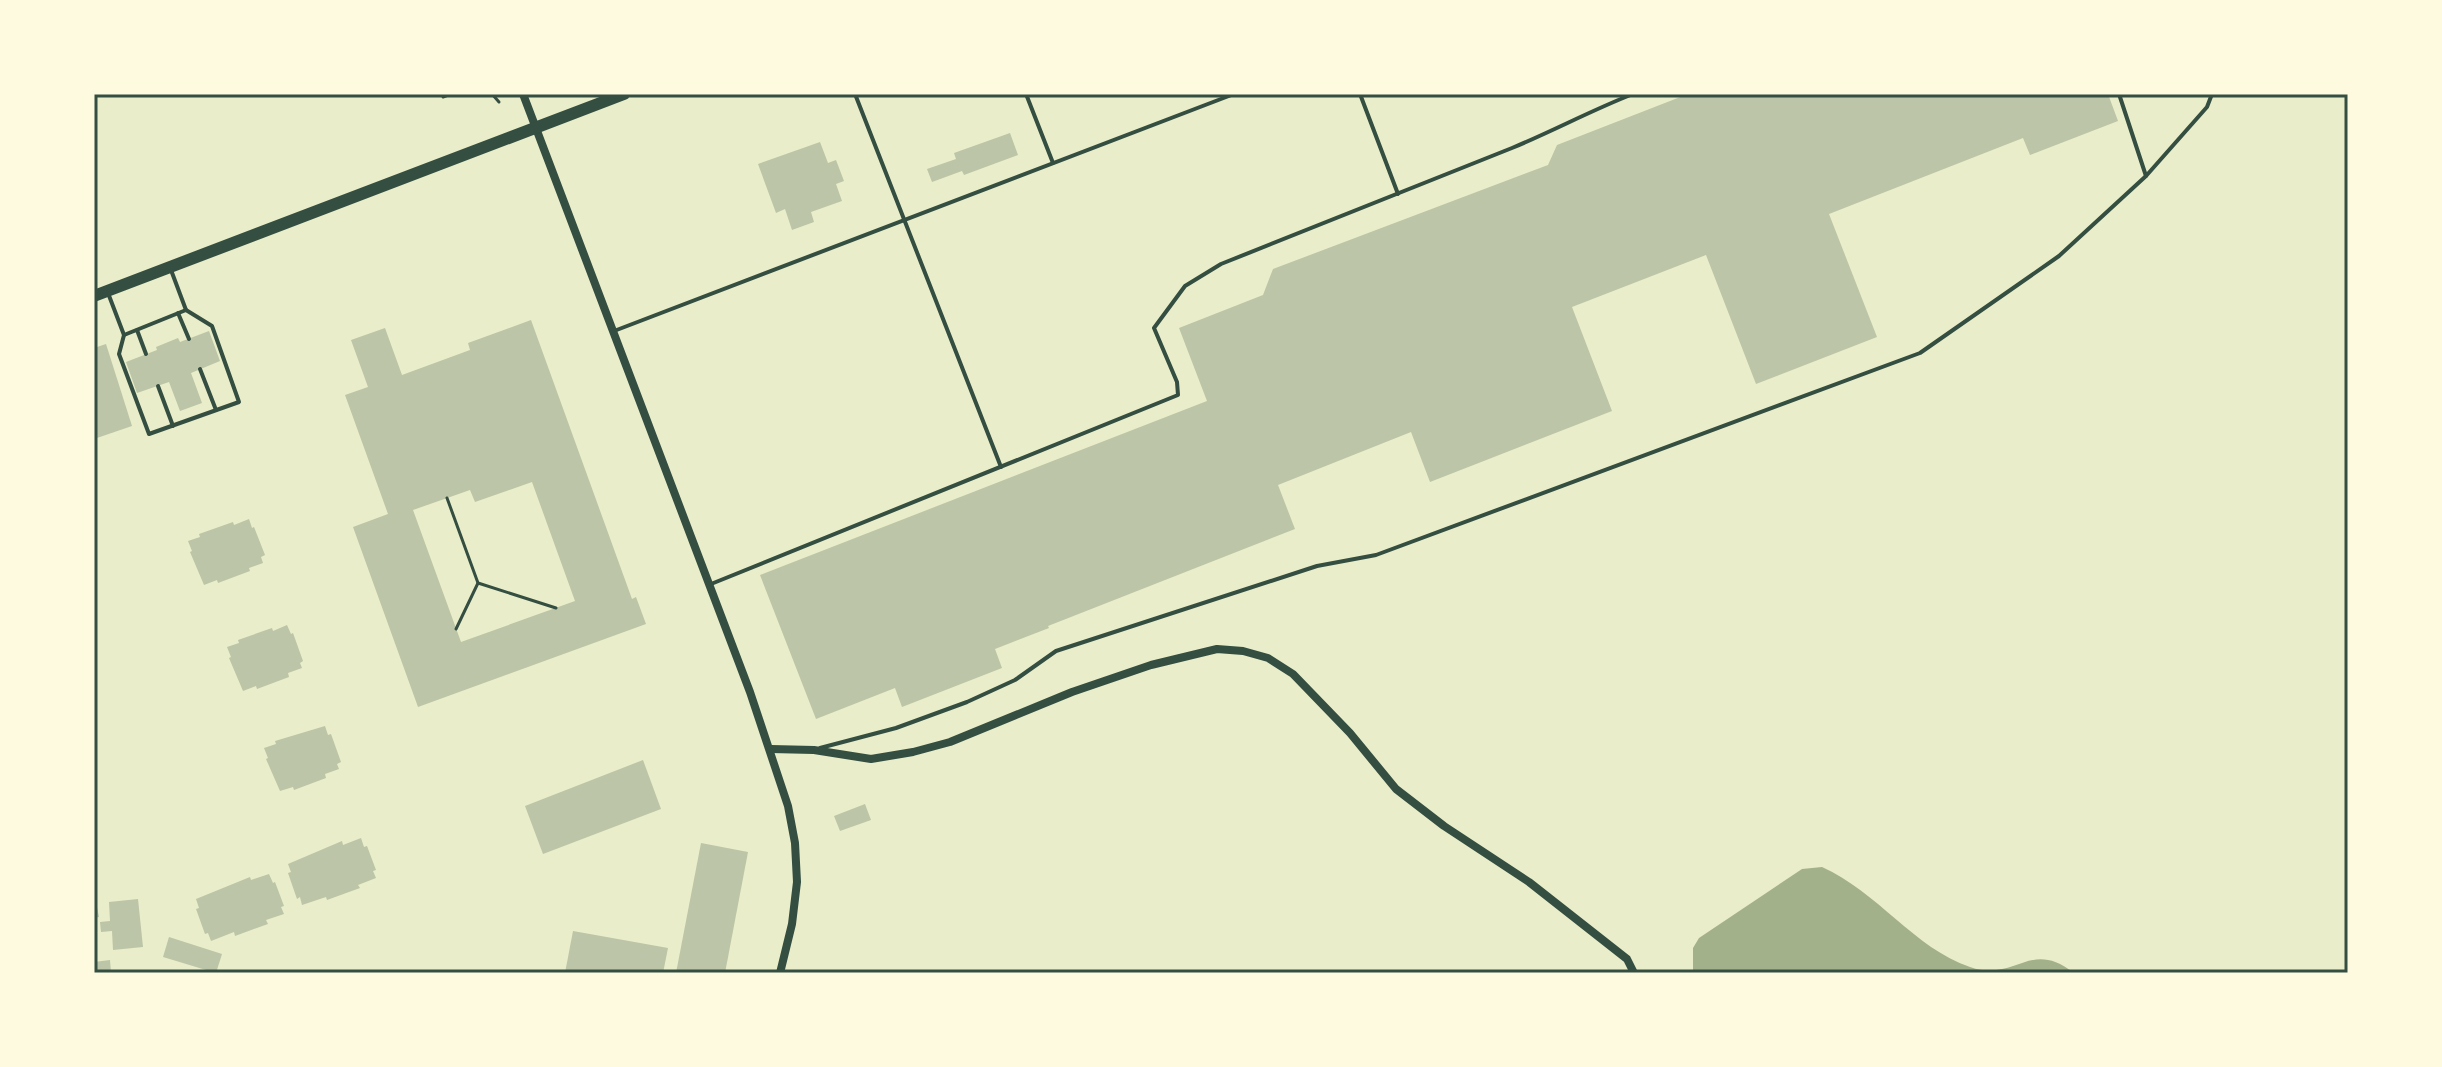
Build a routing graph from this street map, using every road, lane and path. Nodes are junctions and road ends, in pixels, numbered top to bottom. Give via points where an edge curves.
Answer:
1 (451, 94) edge
2 (492, 94) edge
3 (498, 94) edge
4 (523, 94) edge
5 (624, 94) edge
6 (855, 94) edge
7 (1026, 94) edge
8 (1234, 94) edge
9 (1360, 94) edge
10 (1633, 94) edge
11 (2119, 94) edge
12 (2212, 94) edge
13 (443, 97) dead end
14 (537, 126) junction
15 (1053, 163) junction
16 (2146, 176) junction
17 (1398, 194) junction
18 (905, 221) junction
19 (170, 267) junction
20 (108, 291) junction
21 (94, 296) edge
22 (186, 310) junction
23 (178, 313) junction
24 (137, 330) junction
25 (614, 331) junction
26 (124, 335) junction
27 (189, 339) dead end
28 (146, 354) dead end
29 (200, 369) dead end
30 (158, 386) dead end
31 (216, 410) junction
32 (173, 426) junction
33 (1001, 467) junction
34 (447, 498) dead end
35 (478, 583) junction
36 (709, 584) junction
37 (556, 608) dead end
38 (456, 629) dead end
39 (771, 749) junction
40 (814, 750) junction
41 (780, 973) edge
42 (1634, 973) edge

1 - 13 path
2 - 3 path via 499,102
4 - 14 street
5 - 14 main road
6 - 18 lane
7 - 15 lane
8 - 15 lane
9 - 17 lane
10 - 17 lane
11 - 16 lane
12 - 16 lane via 2207,107
14 - 19 main road
14 - 25 street
15 - 18 lane
16 - 40 lane via 2059,256 1920,353 1376,555 1317,566 1056,651 1015,680 967,702
17 - 33 lane via 1221,264 1185,286 1154,328 1178,395
18 - 25 lane
18 - 33 lane
19 - 20 main road
19 - 22 lane
20 - 21 main road
20 - 26 lane
22 - 23 lane
22 - 31 lane via 212,326 239,402
23 - 24 lane
23 - 27 lane
24 - 26 lane
24 - 28 lane
25 - 36 street
26 - 32 lane via 119,354 149,434
29 - 31 lane
30 - 32 lane
31 - 32 lane
33 - 36 lane
34 - 35 path
35 - 37 path
35 - 38 path
36 - 39 street
39 - 40 street
39 - 41 street via 788,806 797,882
40 - 42 street via 871,759 913,752 1151,665 1217,649 1243,651 1268,658 1293,674 1396,789 1529,882 1627,959

